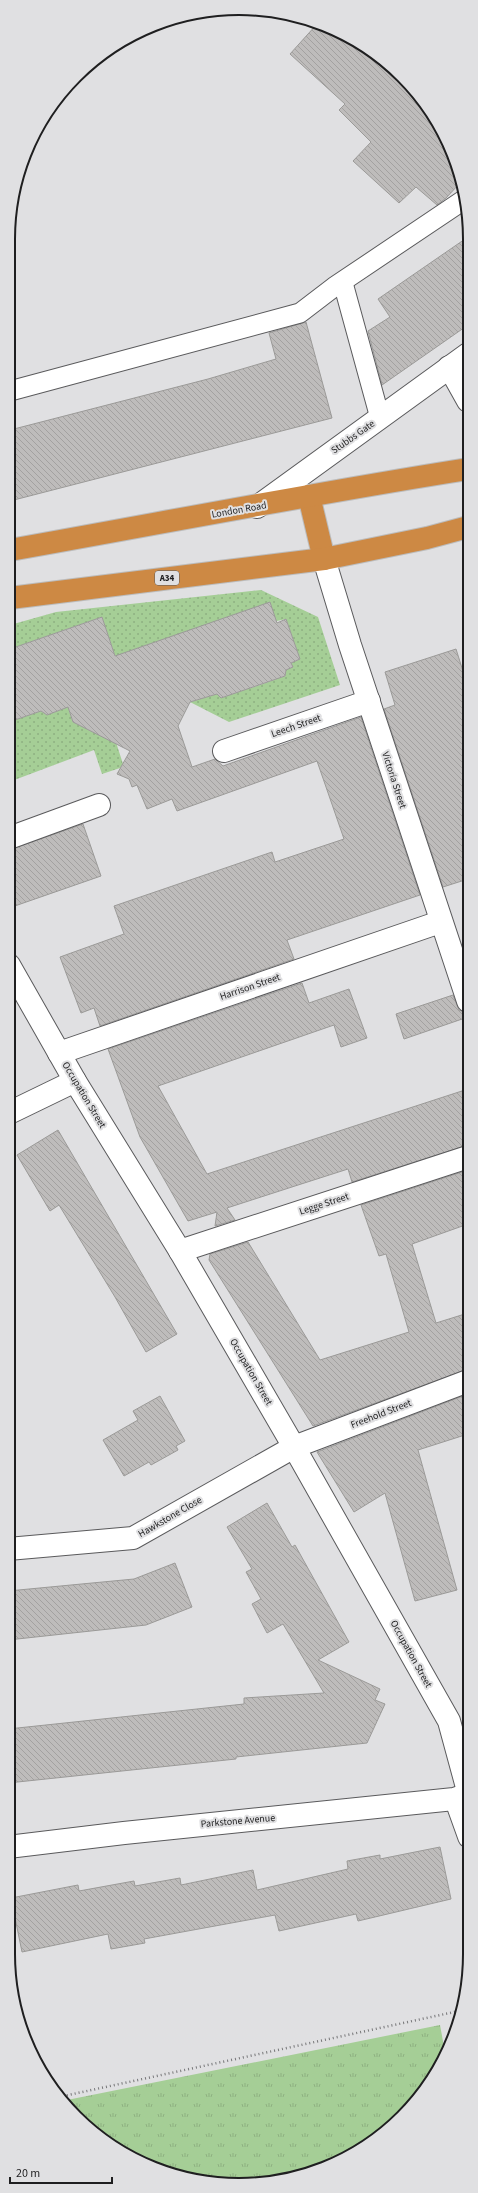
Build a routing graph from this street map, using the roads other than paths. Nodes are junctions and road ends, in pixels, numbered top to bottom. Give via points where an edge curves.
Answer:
1 (460, 202) edge
2 (343, 283) junction
3 (463, 357) edge
4 (449, 367) junction
5 (15, 390) edge
6 (463, 392) edge
7 (380, 418) junction
8 (463, 469) edge
9 (309, 496) junction
10 (256, 507) junction
11 (463, 528) edge
12 (15, 549) edge
13 (324, 559) junction
14 (15, 597) edge
15 (369, 701) junction
16 (224, 751) dead end
17 (98, 805) dead end
18 (15, 836) edge
19 (440, 922) junction
20 (15, 976) edge
21 (463, 987) edge
22 (59, 1053) junction
23 (74, 1081) junction
24 (15, 1110) edge
25 (463, 1159) edge
26 (180, 1251) junction
27 (463, 1383) edge
28 (294, 1447) junction
29 (15, 1548) edge
30 (463, 1795) edge
31 (15, 1846) edge

1 - 2 lane
2 - 5 lane via 300,313
2 - 7 lane
3 - 4 street, Stubbs Gate
4 - 6 street
4 - 7 street, Stubbs Gate
7 - 10 street, Stubbs Gate
8 - 9 highway, London Road
9 - 10 highway, London Road
9 - 13 highway
10 - 12 highway, London Road
11 - 13 highway, A34
13 - 14 highway, A34
13 - 15 street, Victoria Street
15 - 16 street, Leech Street
15 - 19 street, Victoria Street
17 - 18 street
19 - 21 street, Victoria Street
19 - 22 street, Harrison Street
20 - 22 street, Occupation Street
22 - 23 street, Occupation Street
23 - 24 street
23 - 26 street, Occupation Street
25 - 26 street, Legge Street
26 - 28 street, Occupation Street
27 - 28 street, Freehold Street
28 - 29 street, Hawkstone Close via 133,1538
28 - 30 street, Occupation Street via 449,1721
30 - 31 street, Parkstone Avenue

